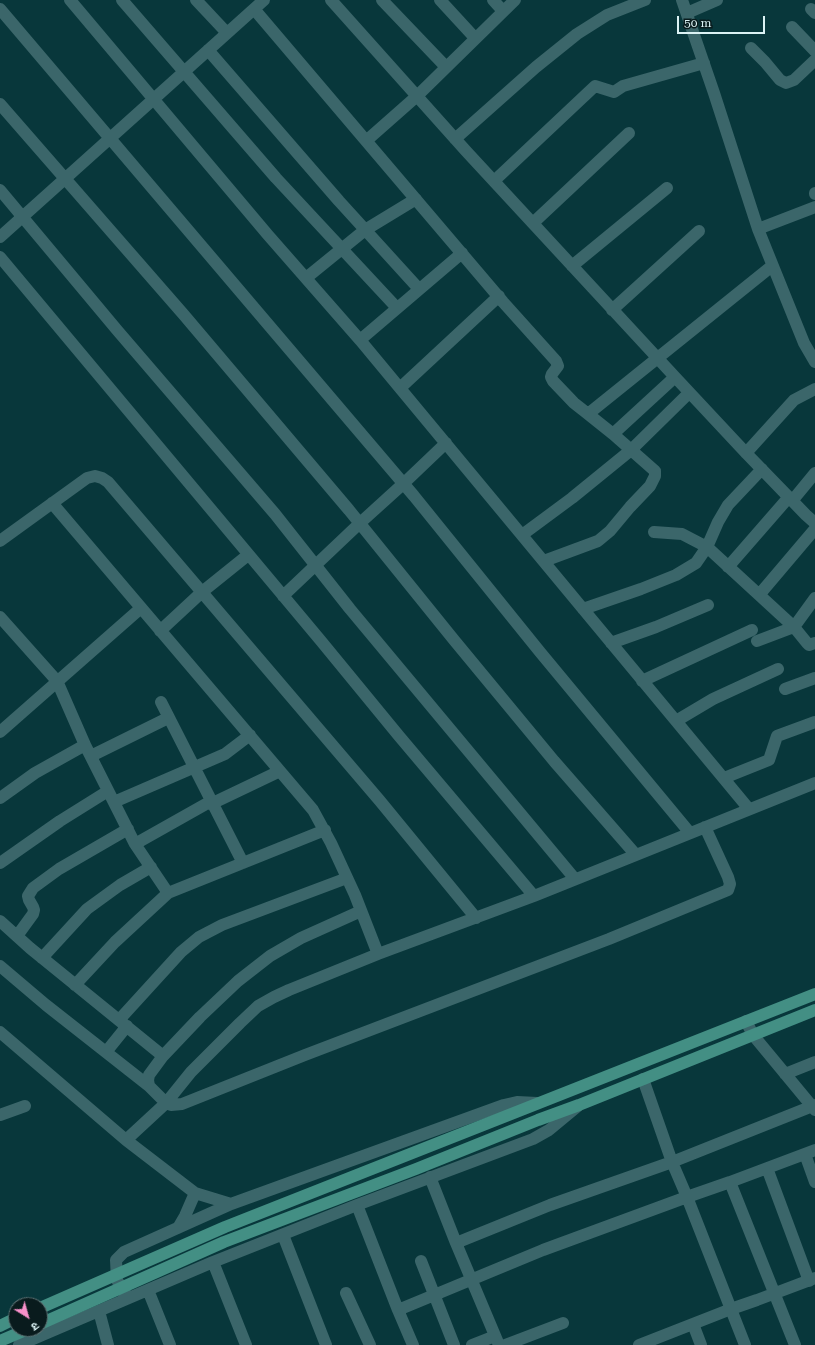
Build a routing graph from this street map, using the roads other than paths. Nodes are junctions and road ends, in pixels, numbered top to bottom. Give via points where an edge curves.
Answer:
1 (70, 0) edge
2 (122, 0) edge
3 (196, 0) edge
4 (264, 0) edge
5 (331, 0) edge
6 (382, 0) edge
7 (440, 0) edge
8 (494, 0) edge
9 (516, 0) edge
10 (645, 0) edge
11 (682, 0) edge
12 (717, 0) edge
13 (0, 9) edge
14 (254, 9) junction
15 (503, 11) junction
16 (687, 13) junction
17 (792, 26) dead end
18 (227, 33) junction
19 (475, 38) junction
20 (751, 48) dead end
21 (208, 50) junction
22 (815, 51) edge
23 (815, 60) edge
24 (704, 63) junction
25 (446, 67) junction
26 (184, 72) junction
27 (417, 96) junction
28 (154, 99) junction
29 (0, 104) edge
30 (629, 133) dead end
31 (110, 138) junction
32 (455, 139) junction
33 (366, 141) junction
34 (66, 178) junction
35 (494, 181) junction
36 (667, 188) dead end
37 (0, 190) edge
38 (416, 199) junction
39 (815, 207) edge
40 (23, 217) junction
41 (533, 223) junction
42 (758, 229) junction
43 (365, 230) junction
44 (699, 231) dead end
45 (0, 238) edge
46 (342, 249) junction
47 (462, 253) junction
48 (0, 257) edge
49 (572, 266) junction
50 (772, 266) junction
51 (306, 278) junction
52 (419, 289) junction
53 (499, 296) junction
54 (397, 308) junction
55 (612, 310) junction
56 (360, 340) junction
57 (657, 358) junction
58 (815, 362) edge
59 (675, 377) junction
60 (400, 388) junction
61 (815, 389) edge
62 (689, 393) junction
63 (588, 414) junction
64 (613, 434) junction
65 (446, 443) junction
66 (631, 450) junction
67 (746, 453) junction
68 (762, 469) junction
69 (815, 472) edge
70 (403, 484) junction
71 (791, 499) junction
72 (52, 503) junction
73 (360, 523) junction
74 (815, 523) edge
75 (815, 529) edge
76 (654, 532) dead end
77 (522, 535) junction
78 (0, 541) edge
79 (707, 547) junction
80 (248, 555) junction
81 (544, 561) junction
82 (316, 566) junction
83 (728, 567) junction
84 (202, 592) junction
85 (759, 595) junction
86 (283, 596) junction
87 (815, 598) edge
88 (708, 605) dead end
89 (141, 608) junction
90 (583, 609) junction
91 (0, 617) edge
92 (794, 627) junction
93 (160, 631) junction
94 (611, 643) junction
95 (815, 643) edge
96 (778, 669) dead end
97 (815, 678) edge
98 (642, 680) junction
99 (57, 681) junction
100 (785, 689) dead end
101 (160, 702) dead end
102 (168, 718) junction
103 (676, 721) junction
104 (815, 722) edge
105 (1, 730) edge
106 (250, 735) junction
107 (88, 751) junction
108 (195, 767) junction
109 (280, 771) junction
110 (724, 778) junction
111 (815, 783) edge
112 (111, 796) junction
113 (0, 798) edge
114 (213, 803) junction
115 (750, 809) junction
116 (705, 827) junction
117 (128, 829) junction
118 (325, 830) junction
119 (690, 833) junction
120 (135, 844) junction
121 (636, 855) junction
122 (0, 863) edge
123 (243, 863) junction
124 (151, 867) junction
125 (347, 878) junction
126 (575, 879) junction
127 (168, 893) junction
128 (534, 896) junction
129 (361, 911) junction
130 (476, 918) junction
131 (0, 921) edge
132 (17, 936) junction
133 (378, 954) junction
134 (42, 958) junction
135 (0, 966) edge
136 (75, 985) junction
137 (815, 994) edge
138 (815, 1010) edge
139 (746, 1021) junction
140 (123, 1023) junction
141 (0, 1032) edge
142 (753, 1035) junction
143 (106, 1052) junction
144 (163, 1056) junction
145 (815, 1062) edge
146 (785, 1074) junction
147 (643, 1079) junction
148 (149, 1086) junction
149 (166, 1103) junction
150 (534, 1105) junction
151 (579, 1105) junction
152 (25, 1106) dead end
153 (814, 1107) edge
154 (0, 1115) edge
155 (126, 1140) junction
156 (810, 1152) edge
157 (672, 1162) junction
158 (767, 1168) junction
159 (430, 1177) junction
160 (730, 1182) junction
161 (815, 1182) edge
162 (195, 1193) junction
163 (687, 1196) junction
164 (230, 1204) junction
165 (357, 1205) junction
166 (178, 1228) junction
167 (283, 1235) junction
168 (456, 1243) junction
169 (421, 1261) dead end
170 (213, 1262) junction
171 (812, 1279) edge
172 (472, 1280) junction
173 (148, 1290) junction
174 (346, 1293) dead end
175 (774, 1294) junction
176 (434, 1295) junction
177 (134, 1296) junction
178 (48, 1304) edge
179 (731, 1308) junction
180 (398, 1310) junction
181 (99, 1311) junction
182 (48, 1320) edge
183 (563, 1323) dead end
184 (693, 1324) junction
185 (9, 1337) edge
186 (497, 1340) edge
187 (0, 1341) edge
188 (657, 1342) edge
189 (19, 1345) edge
190 (108, 1345) edge
191 (170, 1345) edge
192 (246, 1345) edge
193 (326, 1345) edge
194 (370, 1345) edge
195 (413, 1345) edge
196 (454, 1345) edge
197 (472, 1345) edge
198 (505, 1345) edge
199 (639, 1345) edge
200 (701, 1345) edge
201 (745, 1345) edge
202 (795, 1345) edge

1 - 28 street
2 - 26 street
3 - 18 street
4 - 14 street
5 - 27 street
6 - 25 street
7 - 19 street
8 - 15 street
9 - 15 street
10 - 32 street via 607,15 577,34
11 - 16 street
12 - 16 street
13 - 31 street
14 - 18 street
14 - 33 street
15 - 19 street
16 - 24 street
17 - 22 street
18 - 21 street
19 - 25 street
20 - 23 street via 780,80 786,83 794,80
21 - 26 street
21 - 43 street
24 - 35 street via 623,86 614,92 595,86
24 - 42 street
25 - 27 street
26 - 28 street
26 - 46 street
27 - 32 street
27 - 33 street
28 - 31 street
28 - 51 street
29 - 34 street
30 - 41 street
31 - 34 street
31 - 70 street
32 - 35 street
33 - 38 street
34 - 40 street
34 - 73 street
35 - 41 street
36 - 49 street
37 - 40 street
38 - 43 street
38 - 47 street
39 - 42 street
40 - 45 street
40 - 82 street
41 - 49 street
42 - 50 street
43 - 46 street
43 - 52 street
44 - 55 street
46 - 51 street
46 - 54 street
47 - 52 street
47 - 53 street
48 - 80 street
49 - 55 street
50 - 57 street
50 - 58 street via 804,343
51 - 56 street
52 - 54 street
53 - 60 street
53 - 63 street via 556,361 558,366 552,374 553,381
54 - 56 street
55 - 57 street
56 - 60 street
57 - 59 street
57 - 63 street
59 - 62 street
59 - 64 street
60 - 65 street
61 - 67 street via 794,400
62 - 66 street
62 - 67 street
63 - 64 street
64 - 66 street
65 - 70 street
65 - 77 street
66 - 77 street
66 - 81 street via 655,470 650,486 598,541
67 - 68 street
68 - 71 street
68 - 79 street via 728,505
69 - 71 street
70 - 73 street
70 - 119 street
71 - 74 street
71 - 83 street
72 - 78 street
72 - 84 street via 87,478 102,478
72 - 89 street
73 - 82 street
73 - 121 street via 549,755
75 - 85 street
76 - 79 street via 682,534
77 - 81 street
79 - 83 street
79 - 90 street via 696,563 676,575 641,590
80 - 84 street
80 - 86 street
81 - 90 street
82 - 86 street
82 - 126 street
83 - 85 street
84 - 93 street
84 - 130 street
85 - 92 street
86 - 128 street
87 - 92 street
88 - 94 street
89 - 93 street
89 - 99 street
90 - 94 street
91 - 99 street
92 - 95 street via 809,645
92 - 98 street via 754,636
93 - 106 street
94 - 98 street
96 - 103 street via 713,699
97 - 100 street
98 - 103 street
99 - 105 street
99 - 107 street
101 - 102 street
102 - 107 street
102 - 108 street
103 - 110 street
104 - 110 street via 776,736 769,760
106 - 108 street via 225,754
106 - 109 street
107 - 112 street
107 - 113 street via 35,773
108 - 112 street
108 - 114 street
109 - 114 street
109 - 118 street via 313,810
110 - 115 street
111 - 115 street
112 - 117 street
112 - 122 street via 60,821
114 - 120 street via 206,804
114 - 123 street
115 - 116 street
116 - 119 street
116 - 149 street via 728,877 728,890 609,939 182,1104
117 - 120 street
117 - 132 street via 33,888 28,896 33,914
118 - 123 street
118 - 125 street
119 - 121 street
120 - 124 street
121 - 126 street
123 - 127 street
124 - 127 street
124 - 134 street via 87,909
125 - 129 street
125 - 140 street via 222,925 199,937 181,952
126 - 128 street
127 - 136 street via 114,942
128 - 130 street
129 - 133 street
129 - 144 street via 301,938 270,956 200,1017
130 - 133 street
131 - 132 street
132 - 134 street
133 - 149 street via 289,990 258,1006 190,1072
134 - 136 street
135 - 143 street via 46,1006
136 - 140 street
137 - 139 main road
138 - 142 main road
139 - 142 street
139 - 150 main road
140 - 143 street
140 - 144 street
141 - 155 street
142 - 146 street
142 - 147 main road
143 - 148 street
144 - 148 street via 149,1075
145 - 146 street
146 - 153 street
147 - 151 main road
147 - 157 street
148 - 149 street
149 - 155 street
150 - 164 street via 517,1102 504,1105
150 - 178 main road via 225,1227
151 - 159 street via 549,1130 533,1139
151 - 182 main road via 224,1242
152 - 154 street
153 - 157 street
155 - 162 street
156 - 158 street
156 - 161 street
157 - 163 street
157 - 168 street via 550,1205
158 - 160 street
158 - 171 street
159 - 165 street
159 - 168 street
160 - 163 street
160 - 175 street
162 - 164 street
162 - 166 street
163 - 172 street via 543,1250
163 - 179 street
164 - 166 street
165 - 167 street
165 - 180 street
166 - 177 street via 124,1252 116,1260 117,1280 125,1295
167 - 170 street
167 - 193 street
168 - 172 street
169 - 176 street
170 - 173 street
170 - 192 street
171 - 175 street
172 - 176 street
172 - 186 street
173 - 177 street
173 - 191 street
174 - 194 street
175 - 179 street
175 - 202 street
176 - 180 street
176 - 196 street
177 - 181 street
179 - 184 street
179 - 201 street
180 - 195 street
181 - 189 street
181 - 190 street
183 - 198 street
184 - 188 street
184 - 200 street
185 - 187 main road
186 - 197 street
188 - 199 street

